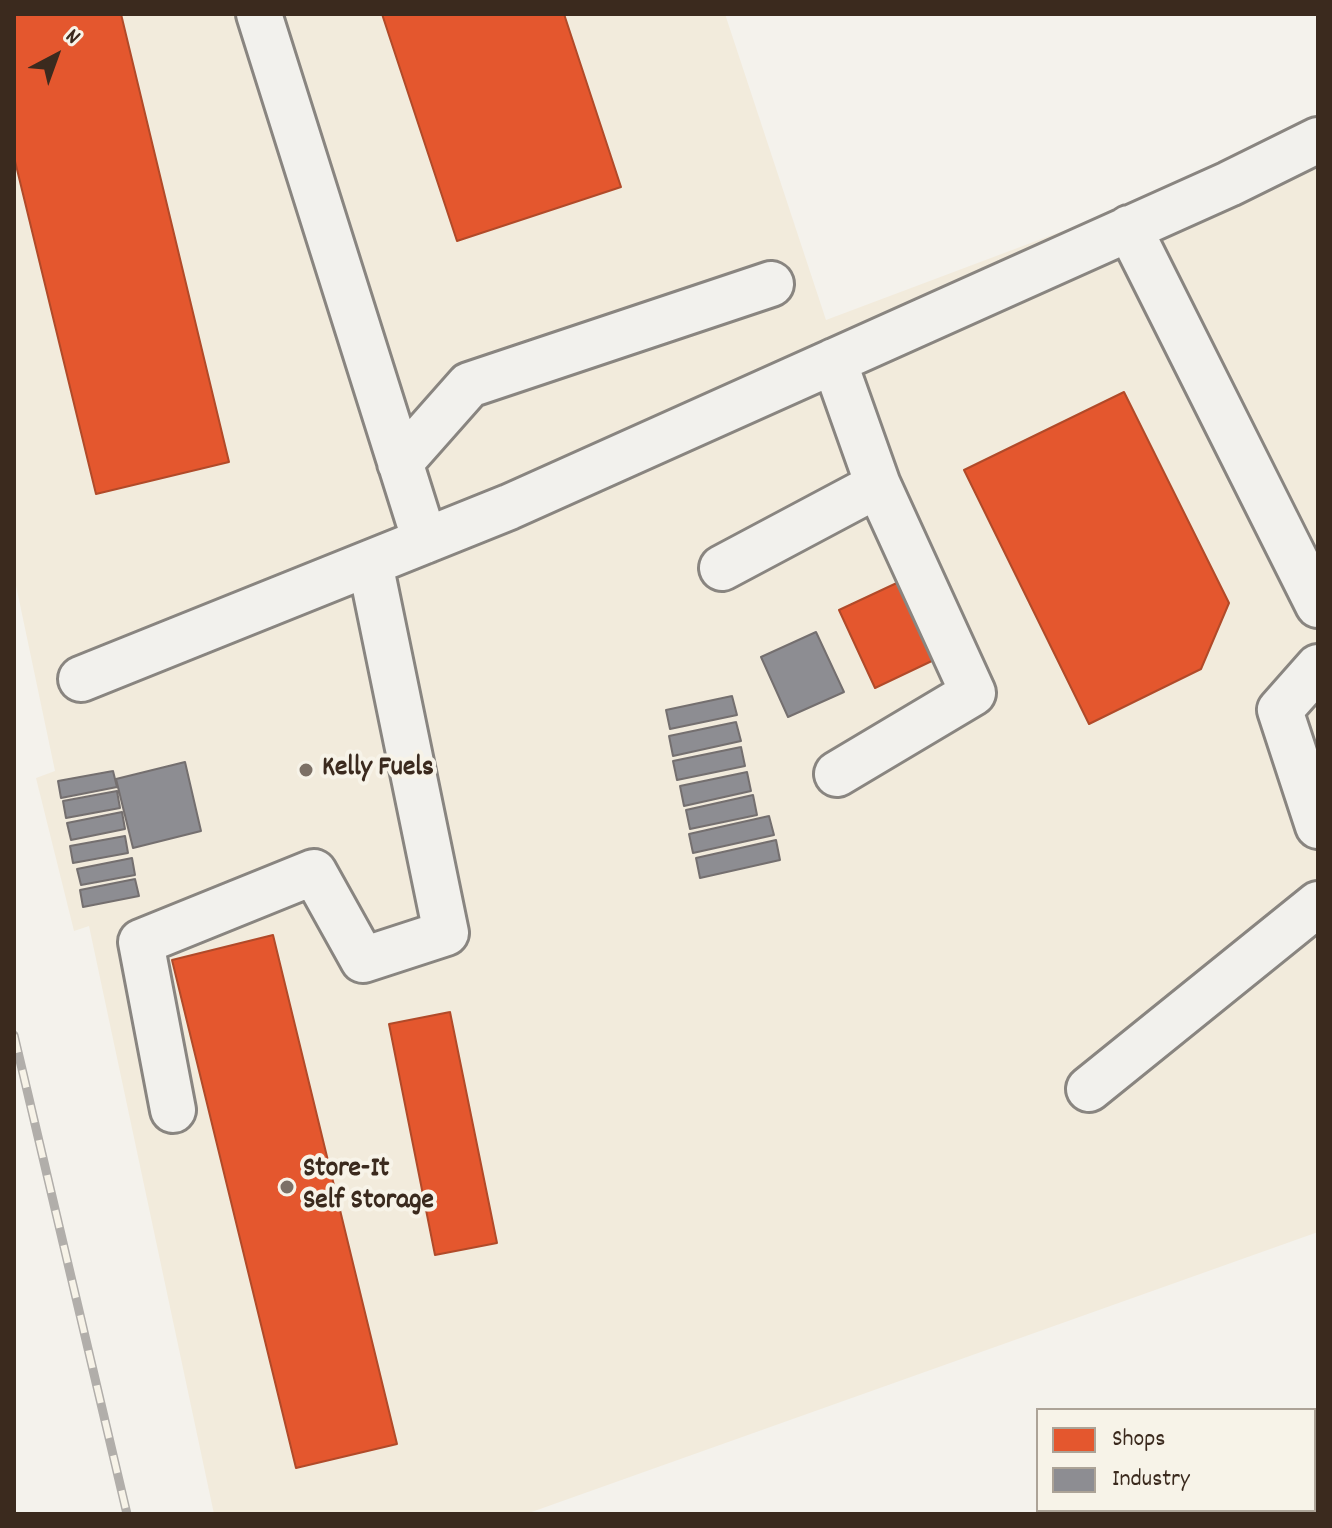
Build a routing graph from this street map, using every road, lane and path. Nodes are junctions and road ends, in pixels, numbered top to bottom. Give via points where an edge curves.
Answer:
1 (259, 14) edge
2 (1318, 140) edge
3 (1129, 228) junction
4 (771, 284) dead end
5 (834, 361) junction
6 (400, 463) junction
7 (878, 485) junction
8 (425, 541) junction
9 (370, 563) junction
10 (722, 568) dead end
11 (1318, 605) edge
12 (1318, 667) edge
13 (81, 679) dead end
14 (837, 774) dead end
15 (1318, 826) edge
16 (1318, 904) edge
17 (1089, 1089) dead end
18 (173, 1110) dead end

1 - 6 street
2 - 3 street
3 - 5 street
3 - 11 street
4 - 6 street via 469,385
5 - 7 street
5 - 8 street
6 - 8 street
7 - 10 street
7 - 14 street via 973,693
8 - 9 street
9 - 13 street
9 - 18 street via 446,933 363,960 314,872 141,942
12 - 15 street via 1280,710
16 - 17 street

